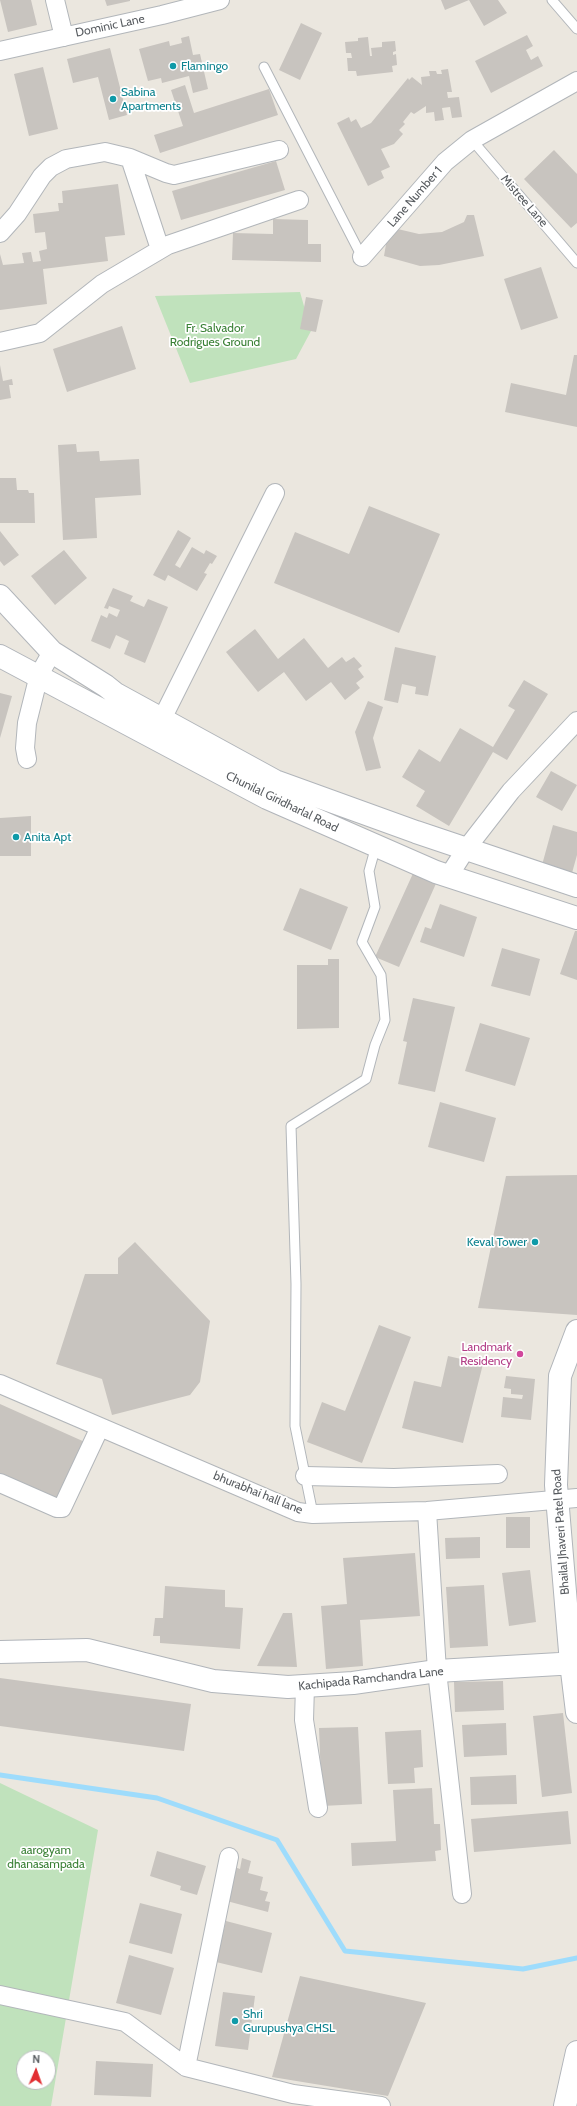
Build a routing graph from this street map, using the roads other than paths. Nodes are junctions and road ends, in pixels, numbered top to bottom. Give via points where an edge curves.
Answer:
1 (55, 0) edge
2 (220, 0) edge
3 (552, 0) edge
4 (577, 29) edge
5 (64, 37) junction
6 (0, 51) edge
7 (264, 67) dead end
8 (577, 81) edge
9 (472, 140) junction
10 (279, 150) dead end
11 (130, 158) junction
12 (299, 200) dead end
13 (0, 233) edge
14 (160, 249) junction
15 (362, 257) joint
16 (577, 263) edge
17 (0, 342) edge
18 (275, 493) dead end
19 (0, 596) edge
20 (52, 652) junction
21 (0, 656) edge
22 (39, 676) junction
23 (162, 719) junction
24 (577, 721) edge
25 (27, 759) dead end
26 (376, 846) junction
27 (466, 849) junction
28 (448, 876) junction
29 (577, 886) edge
30 (577, 918) edge
31 (577, 1331) edge
32 (0, 1384) edge
33 (100, 1427) junction
34 (498, 1474) dead end
35 (305, 1476) junction
36 (0, 1483) edge
37 (567, 1498) edge
38 (427, 1511) junction
39 (313, 1514) junction
40 (0, 1652) edge
41 (574, 1663) edge
42 (437, 1671) junction
43 (305, 1686) junction
44 (577, 1712) edge
45 (318, 1808) dead end
46 (229, 1857) dead end
47 (462, 1894) dead end
48 (0, 1995) edge
49 (577, 2052) edge
50 (186, 2067) junction
51 (292, 2100) edge
52 (381, 2106) edge
53 (565, 2106) edge

1 - 5 street
2 - 5 street, Dominic Lane
3 - 4 lane
5 - 6 street, Dominic Lane
7 - 15 lane
8 - 9 street, Lane Number 1
9 - 15 street, Lane Number 1 via 445,162
9 - 16 lane, Mistree Lane
10 - 11 street via 174,175
11 - 13 street via 105,152 66,159 52,167 42,176
11 - 14 street
12 - 14 street
14 - 17 street via 102,284 40,333
18 - 23 street
19 - 20 main road, Chunilal Giridharlal Road
20 - 22 street
20 - 23 main road, Chunilal Giridharlal Road via 116,694
21 - 22 main road, Chunilal Giridharlal Road
22 - 25 street via 27,723
22 - 26 main road, Chunilal Giridharlal Road via 267,798
23 - 27 main road, Chunilal Giridharlal Road via 275,781
24 - 27 street via 511,791
26 - 28 main road, Chunilal Giridharlal Road
26 - 35 lane via 369,871 374,907 362,942 381,976 385,1020 366,1079 291,1126 296,1284 295,1426
27 - 28 street
27 - 29 main road, Chunilal Giridharlal Road
28 - 30 main road, Chunilal Giridharlal Road
31 - 37 main road, Bhailal Jhaveri Patel Road via 560,1376
32 - 33 street, bhurabhai hall lane
33 - 36 street via 62,1508
33 - 39 street, bhurabhai hall lane via 298,1512
34 - 35 street via 394,1478
35 - 39 lane
37 - 38 street, bhurabhai hall lane
37 - 41 main road, Bhailal Jhaveri Patel Road
38 - 39 street, bhurabhai hall lane
38 - 42 street
40 - 43 main road, Kachipada Ramchandra Lane via 87,1650 213,1681
41 - 42 main road, Kachipada Ramchandra Lane
41 - 44 main road, Bhailal Jhaveri Patel Road
42 - 43 main road, Kachipada Ramchandra Lane via 353,1683
42 - 47 street
43 - 45 street via 304,1720
46 - 50 street
48 - 50 street via 125,2022
49 - 53 main road
50 - 51 street
51 - 52 street

